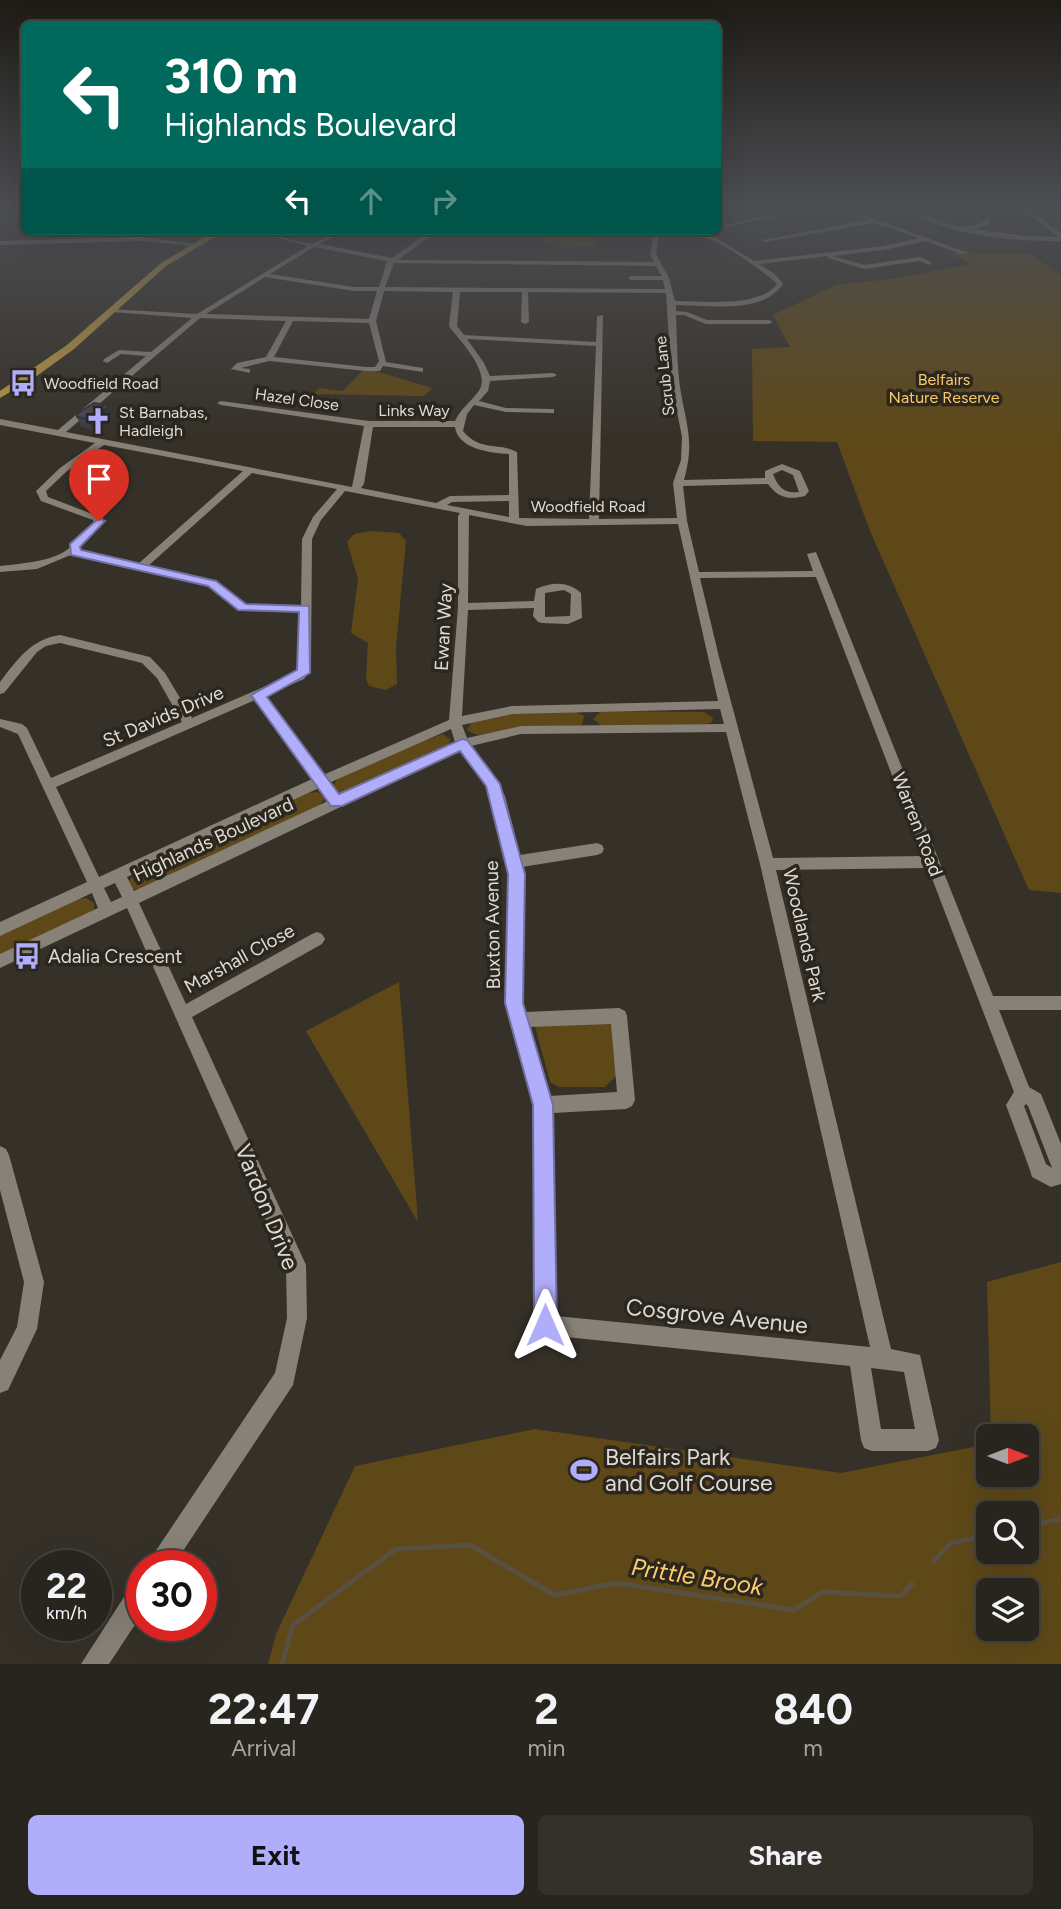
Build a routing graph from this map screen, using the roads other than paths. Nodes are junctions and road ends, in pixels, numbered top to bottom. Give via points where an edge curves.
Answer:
1 (143, 283) edge
2 (252, 283) edge
3 (312, 283) edge
4 (384, 283) edge
5 (667, 283) edge
6 (779, 283) edge
7 (382, 289) junction
8 (457, 290) junction
9 (525, 290) junction
10 (670, 291) junction
11 (672, 303) junction
12 (111, 310) junction
13 (674, 313) junction
14 (198, 316) junction
15 (601, 316) dead end
16 (289, 319) junction
17 (372, 321) junction
18 (525, 322) dead end
19 (769, 322) dead end
20 (462, 337) junction
21 (600, 344) junction
22 (153, 354) junction
23 (269, 359) junction
24 (107, 360) dead end
25 (383, 364) junction
26 (420, 370) dead end
27 (247, 371) dead end
28 (553, 375) dead end
29 (487, 379) junction
30 (0, 395) edge
31 (471, 402) junction
32 (221, 403) dead end
33 (551, 411) dead end
34 (0, 422) edge
35 (369, 424) junction
36 (458, 424) junction
37 (60, 433) junction
38 (103, 442) junction
39 (250, 470) junction
40 (771, 481) dead end
41 (678, 483) junction
42 (349, 490) junction
43 (513, 498) junction
44 (437, 506) junction
45 (466, 512) junction
46 (514, 520) junction
47 (682, 521) junction
48 (594, 522) junction
49 (74, 550) junction
50 (813, 554) dead end
51 (140, 568) junction
52 (0, 569) edge
53 (820, 573) junction
54 (694, 575) junction
55 (539, 604) dead end
56 (463, 607) junction
57 (305, 608) junction
58 (0, 690) edge
59 (258, 695) junction
60 (727, 705) junction
61 (588, 708) junction
62 (455, 722) junction
63 (0, 723) edge
64 (189, 723) junction
65 (733, 727) junction
66 (589, 730) junction
67 (462, 744) junction
68 (321, 782) junction
69 (47, 785) junction
70 (336, 802) junction
71 (597, 849) dead end
72 (515, 862) junction
73 (933, 862) junction
74 (767, 864) junction
75 (118, 875) junction
76 (95, 886) junction
77 (128, 900) junction
78 (107, 910) junction
79 (0, 929) edge
80 (317, 939) dead end
81 (0, 961) edge
82 (988, 1003) junction
83 (1061, 1003) edge
84 (183, 1014) junction
85 (517, 1020) junction
86 (1023, 1093) junction
87 (543, 1105) junction
88 (0, 1155) edge
89 (1061, 1167) edge
90 (1061, 1175) edge
91 (545, 1325) joint
92 (859, 1358) junction
93 (883, 1360) junction
94 (0, 1382) edge
95 (170, 1550) edge
96 (126, 1616) edge
97 (94, 1664) edge

1 - 12 main road
2 - 14 street
3 - 7 street
4 - 7 street
5 - 10 street, Scrub Lane
6 - 11 street via 775,293 747,302
7 - 8 street
7 - 17 street
8 - 9 street
8 - 20 street via 452,323
9 - 10 street
9 - 18 street
10 - 11 street, Scrub Lane
11 - 13 street, Scrub Lane
12 - 14 street
12 - 30 main road via 48,364
13 - 19 street via 706,322
13 - 41 street, Scrub Lane via 676,386 686,438
14 - 16 street
14 - 22 street
15 - 21 street
16 - 17 street
16 - 23 street
17 - 25 street
20 - 21 street
20 - 29 street
21 - 48 street
22 - 24 street via 119,352
22 - 37 street
23 - 25 street via 366,369
23 - 27 street via 235,369
25 - 26 street
28 - 29 street
29 - 31 street via 486,391
31 - 33 street via 506,410
31 - 36 street
32 - 35 street, Hazel Close
34 - 37 street, Woodfield Road
35 - 36 street, Links Way
35 - 42 street via 359,484
36 - 43 street via 461,435 472,444 513,452
37 - 38 street, Woodfield Road
38 - 39 street, Woodfield Road
38 - 49 street via 41,491 44,499 98,518 99,523
39 - 42 street, Woodfield Road
39 - 51 street
40 - 41 street
41 - 47 street, Scrub Lane
42 - 44 street, Woodfield Road
42 - 57 street, St Davids Drive via 309,531
43 - 44 street via 450,499
43 - 46 street
44 - 45 street, Woodfield Road
45 - 46 street, Woodfield Road
45 - 56 street, Ewan Way
46 - 48 street, Woodfield Road
47 - 48 street, Woodfield Road
47 - 54 street, Woodlands Park
49 - 51 street
49 - 52 street via 37,566
50 - 53 street, Warren Road
51 - 57 street via 212,583 243,608
53 - 54 street
53 - 73 street, Warren Road
54 - 60 street, Woodlands Park
55 - 56 street
56 - 62 street, Ewan Way
57 - 59 street, St Davids Drive via 303,673
58 - 64 street via 38,645 60,639 146,660
59 - 64 street, St Davids Drive
59 - 68 street
60 - 61 street, Highlands Boulevard
60 - 65 street, Woodlands Park
61 - 62 street, Highlands Boulevard via 512,710
61 - 66 street
62 - 67 street, Ewan Way
62 - 68 street, Highlands Boulevard
63 - 69 street via 23,732
64 - 69 street, St Davids Drive
65 - 66 street, Highlands Boulevard
65 - 74 street, Woodlands Park
66 - 67 street, Highlands Boulevard via 521,730
67 - 70 street, Highlands Boulevard
67 - 72 street, Buxton Avenue via 493,784
68 - 70 street
68 - 75 street, Highlands Boulevard
69 - 76 street
70 - 77 street, Highlands Boulevard
71 - 72 street
72 - 85 street, Buxton Avenue
73 - 74 street
73 - 82 street, Warren Road
74 - 93 street, Woodlands Park
75 - 76 street, Highlands Boulevard
75 - 77 street, Vardon Drive
76 - 78 street
76 - 79 street, Highlands Boulevard
77 - 78 street, Highlands Boulevard
77 - 84 street, Vardon Drive
78 - 81 street, Highlands Boulevard
80 - 84 street, Marshall Close
82 - 83 street
82 - 86 street, Warren Road
84 - 95 street, Vardon Drive via 296,1265 297,1318 285,1377
85 - 87 street, Buxton Avenue
85 - 87 street via 619,1016 626,1100
86 - 89 street, Warren Road via 1035,1100
86 - 90 street, Warren Road via 1015,1105 1039,1170 1051,1178
87 - 91 street, Buxton Avenue
88 - 94 street via 34,1282 27,1329
91 - 92 street, Cosgrove Avenue
92 - 93 street, Cosgrove Avenue
92 - 93 street, Cosgrove Avenue via 872,1440 928,1440 913,1362
96 - 97 street

